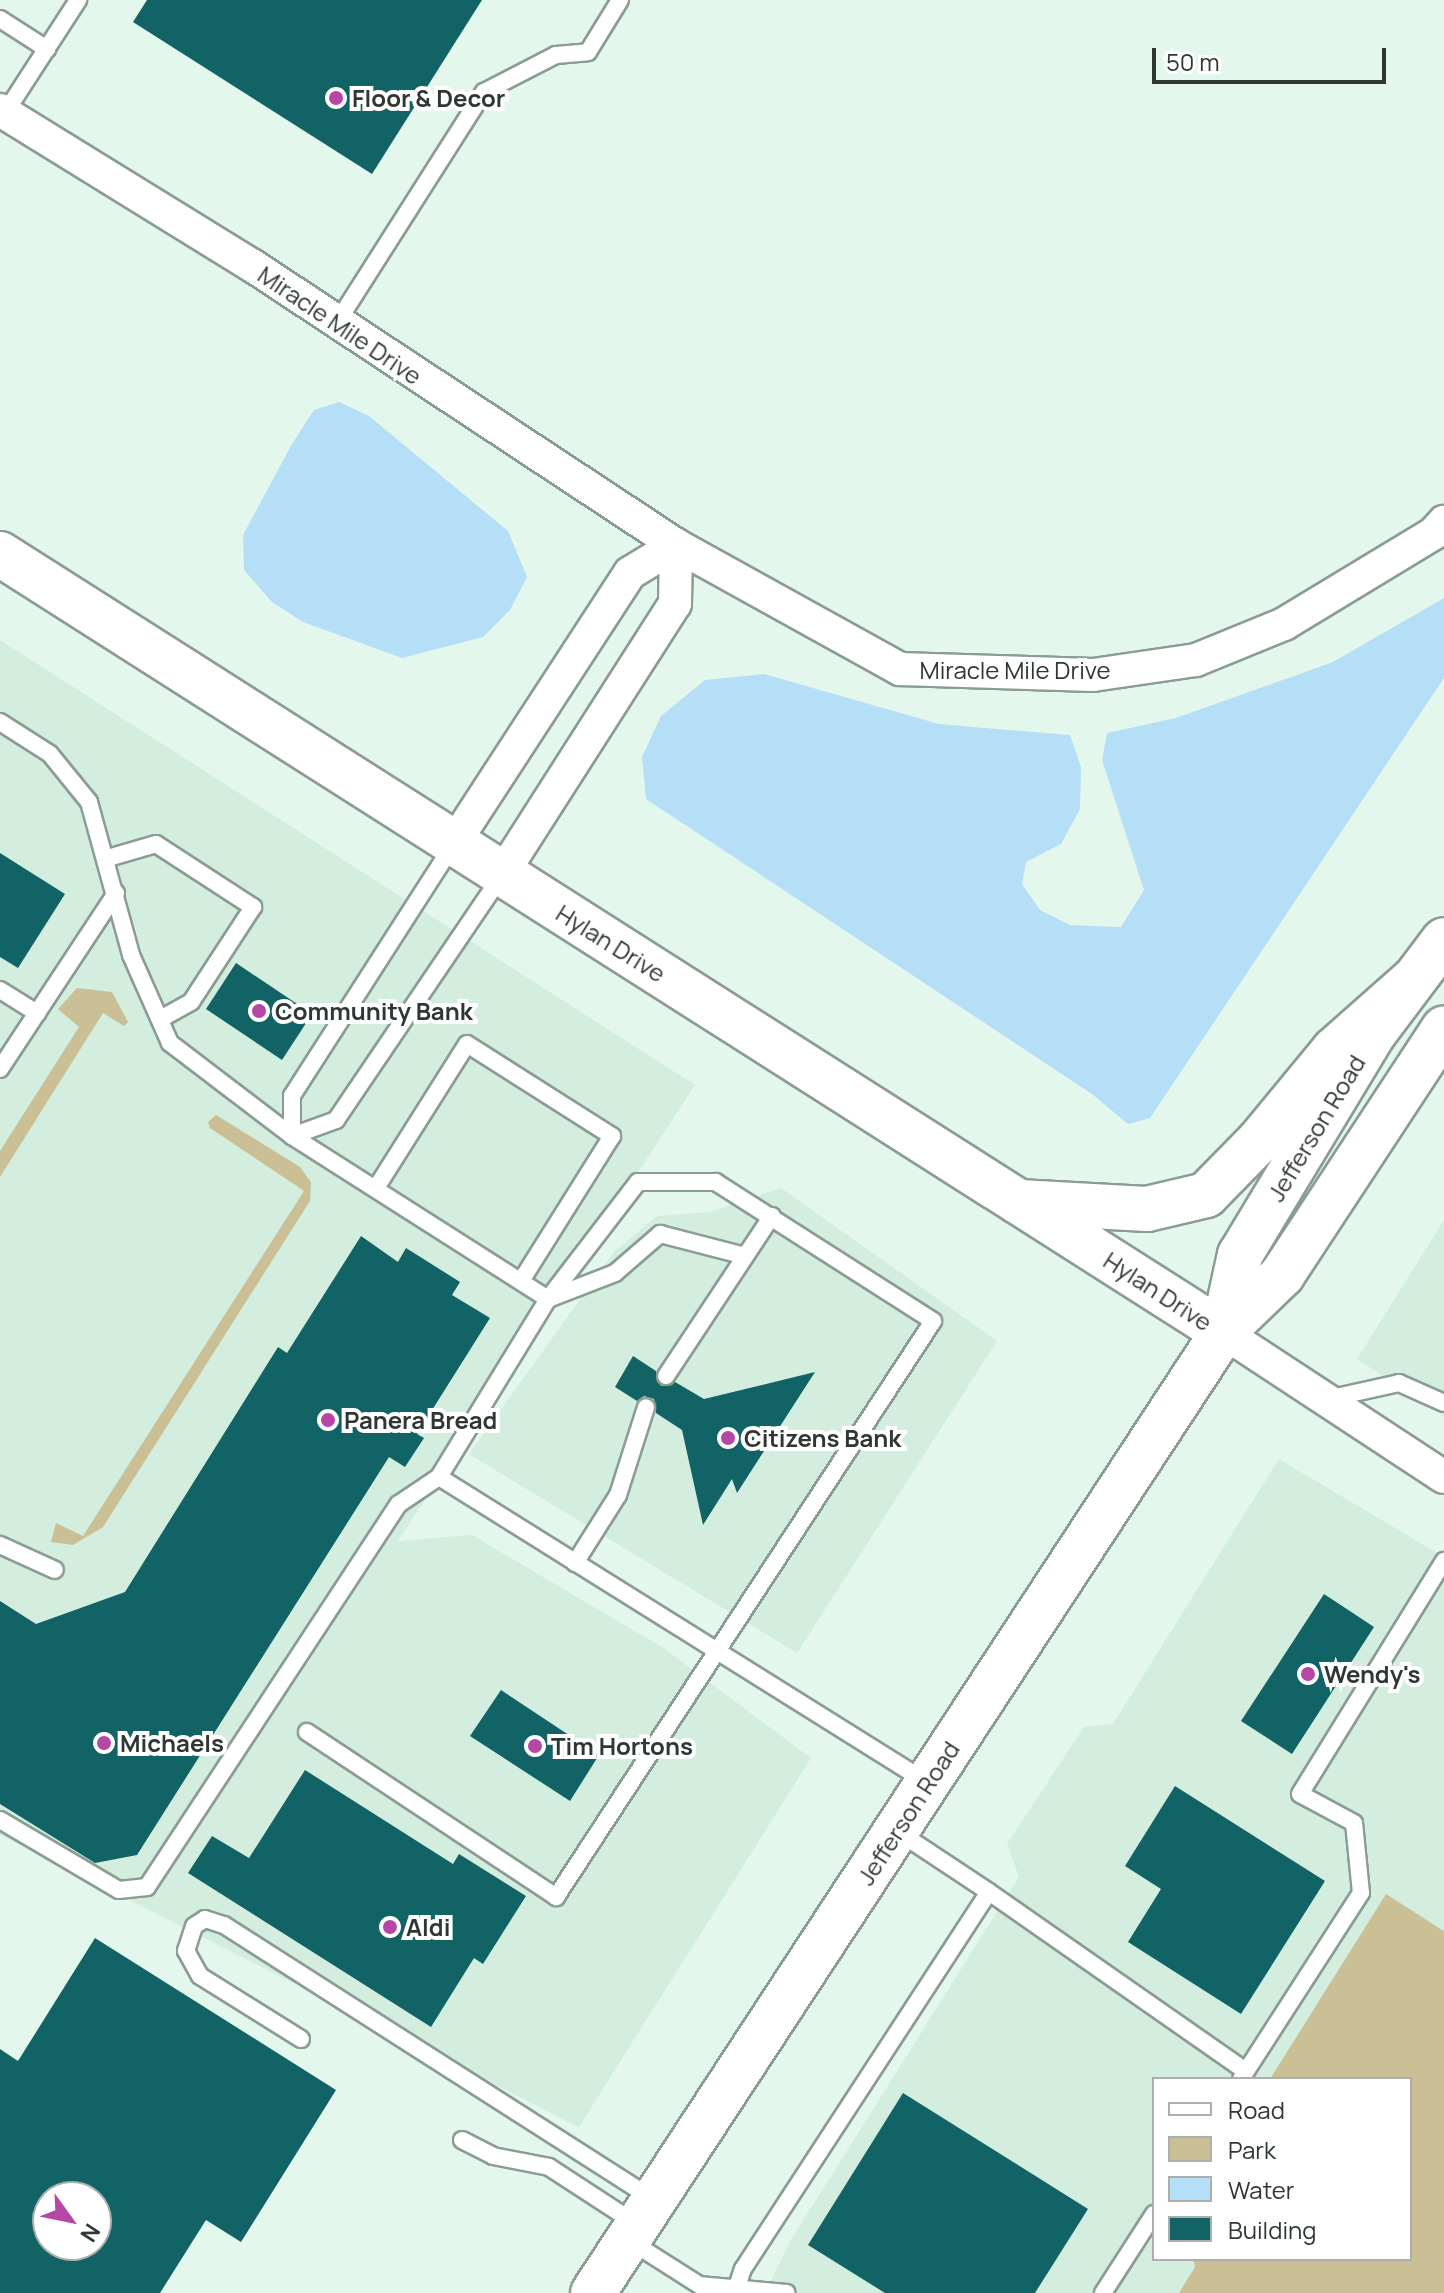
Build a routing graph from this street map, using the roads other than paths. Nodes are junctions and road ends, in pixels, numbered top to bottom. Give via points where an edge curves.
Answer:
1 (78, 0) edge
2 (620, 0) edge
3 (0, 19) edge
4 (47, 49) junction
5 (2, 112) edge
6 (336, 324) junction
7 (1444, 522) edge
8 (676, 545) junction
9 (0, 554) edge
10 (0, 722) edge
11 (454, 843) junction
12 (108, 858) junction
13 (502, 874) junction
14 (116, 893) junction
15 (1444, 940) edge
16 (1413, 980) junction
17 (0, 990) edge
18 (37, 1013) junction
19 (160, 1019) junction
20 (1444, 1028) edge
21 (0, 1069) edge
22 (292, 1136) junction
23 (376, 1188) junction
24 (1019, 1202) junction
25 (772, 1216) junction
26 (745, 1256) junction
27 (521, 1281) junction
28 (548, 1299) junction
29 (1223, 1332) junction
30 (666, 1376) dead end
31 (1326, 1400) junction
32 (1444, 1403) edge
33 (646, 1407) dead end
34 (439, 1477) junction
35 (1444, 1477) edge
36 (0, 1545) edge
37 (1444, 1561) edge
38 (575, 1563) junction
39 (55, 1570) dead end
40 (719, 1654) junction
41 (307, 1732) dead end
42 (928, 1783) junction
43 (0, 1820) edge
44 (896, 1830) junction
45 (989, 1892) junction
46 (301, 2039) dead end
47 (1244, 2075) edge
48 (462, 2140) dead end
49 (1152, 2217) edge
50 (640, 2222) junction
51 (735, 2292) edge
52 (593, 2293) edge
53 (787, 2293) edge
54 (1103, 2293) edge

1 - 4 lane
2 - 6 lane via 588,52 556,55 484,92
3 - 4 lane
4 - 5 lane
5 - 6 street, Miracle Mile Drive via 253,266
6 - 8 street, Miracle Mile Drive
7 - 8 street, Miracle Mile Drive via 1284,624 1196,660 1093,675 900,669
8 - 11 street via 630,573
8 - 13 street via 675,604
9 - 11 main road, Hylan Drive
10 - 12 lane via 50,754 89,802
11 - 13 main road, Hylan Drive
11 - 22 lane via 292,1096
12 - 14 lane
12 - 19 lane via 156,844 253,907 191,1002
13 - 22 lane via 336,1120
13 - 24 main road, Hylan Drive
14 - 18 lane
14 - 19 lane via 131,955
15 - 16 main road, Jefferson Road
16 - 24 main road via 1334,1050 1206,1195 1147,1209
16 - 29 main road, Jefferson Road via 1374,1033 1240,1255
17 - 18 lane
18 - 21 lane
19 - 22 lane via 170,1043
20 - 29 main road, Jefferson Road via 1282,1275
22 - 23 lane
23 - 27 lane
23 - 27 lane via 467,1044 612,1136
24 - 29 main road, Hylan Drive
25 - 26 lane
25 - 28 lane via 716,1182 638,1182
25 - 40 lane via 933,1321
26 - 28 lane via 660,1234 615,1273
26 - 30 lane
27 - 28 lane
28 - 34 lane
29 - 31 street
29 - 42 main road, Jefferson Road
31 - 32 lane via 1399,1383
31 - 35 street
33 - 38 lane via 618,1495
34 - 38 lane
34 - 43 lane via 399,1504 147,1887 119,1890
36 - 39 lane
37 - 47 lane via 1300,1794 1354,1823 1361,1893
38 - 40 lane
40 - 41 lane via 556,1897
40 - 42 lane
42 - 44 main road, Jefferson Road
44 - 45 lane
44 - 50 main road, Jefferson Road
45 - 47 lane
45 - 51 lane via 743,2269
46 - 50 lane via 200,1976 186,1951 194,1926 205,1919 224,1925
48 - 50 lane via 493,2156 549,2167
49 - 54 lane
50 - 51 lane via 699,2285
50 - 52 main road, Jefferson Road
51 - 53 lane

